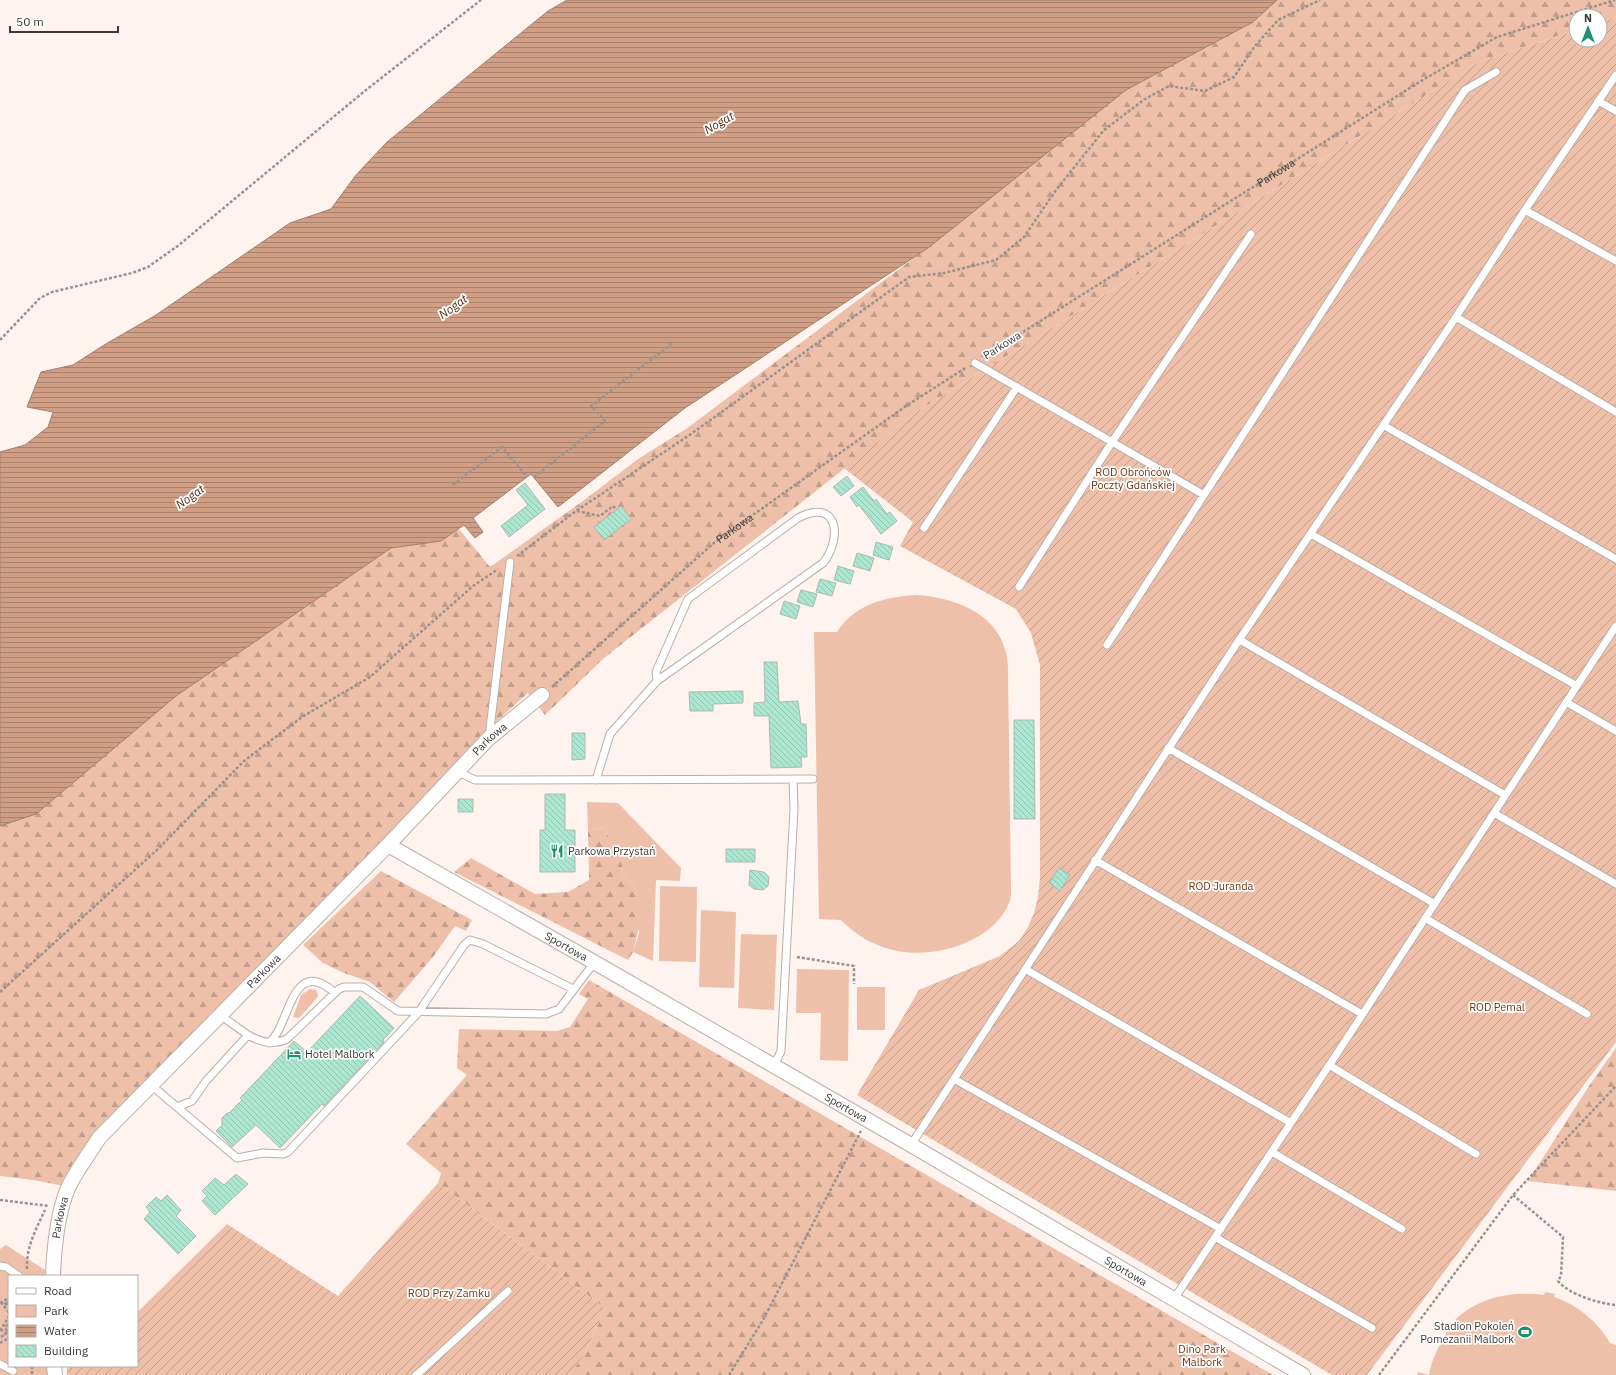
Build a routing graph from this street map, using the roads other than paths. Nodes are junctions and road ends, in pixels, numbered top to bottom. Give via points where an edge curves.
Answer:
1 (1496, 72) dead end
2 (1616, 75) edge
3 (1598, 101) junction
4 (1616, 111) edge
5 (1525, 210) junction
6 (1251, 234) dead end
7 (1616, 261) edge
8 (1456, 317) junction
9 (975, 363) road end
10 (1017, 387) junction
11 (1616, 412) edge
12 (1383, 425) junction
13 (1112, 442) junction
14 (1204, 495) junction
15 (924, 528) dead end
16 (1311, 534) junction
17 (1616, 559) edge
18 (510, 562) road end
19 (1019, 587) dead end
20 (1616, 626) edge
21 (1240, 640) junction
22 (1107, 645) dead end
23 (657, 681) junction
24 (1577, 686) junction
25 (542, 695) road end
26 (1566, 702) junction
27 (1616, 731) edge
28 (488, 739) junction
29 (1168, 748) junction
30 (458, 772) junction
31 (793, 779) junction
32 (813, 779) dead end
33 (596, 780) junction
34 (1505, 795) junction
35 (1494, 813) junction
36 (388, 845) junction
37 (1095, 860) junction
38 (1616, 884) edge
39 (1434, 904) junction
40 (1425, 918) junction
41 (594, 963) junction
42 (1025, 969) junction
43 (573, 989) junction
44 (335, 993) junction
45 (418, 1013) junction
46 (1362, 1014) junction
47 (1587, 1014) dead end
48 (220, 1015) junction
49 (248, 1036) junction
50 (270, 1043) junction
51 (1329, 1065) junction
52 (774, 1066) junction
53 (954, 1079) junction
54 (151, 1085) junction
55 (177, 1106) junction
56 (1291, 1123) junction
57 (911, 1145) junction
58 (1272, 1152) junction
59 (1476, 1154) dead end
60 (1221, 1229) junction
61 (1402, 1229) dead end
62 (1215, 1237) junction
63 (0, 1266) edge
64 (18, 1275) edge
65 (53, 1275) edge
66 (508, 1291) dead end
67 (1174, 1299) junction
68 (1372, 1328) dead end
69 (0, 1364) edge
70 (13, 1371) dead end
71 (416, 1375) edge
72 (1303, 1375) edge

1 - 14 lane via 1465,90
2 - 3 lane
3 - 4 lane
3 - 5 lane
5 - 7 lane
5 - 8 lane
6 - 13 lane
8 - 11 lane
8 - 12 lane
9 - 10 lane
10 - 13 lane
10 - 15 lane
12 - 16 lane
12 - 17 lane
13 - 14 lane
13 - 19 lane
14 - 22 lane
16 - 21 lane
16 - 24 lane
18 - 28 lane
20 - 24 lane
21 - 29 lane
21 - 34 lane
23 - 23 lane via 823,563 829,556 834,541 834,523 829,516 821,512 812,512 798,518 688,599 656,672
23 - 33 lane via 610,734
24 - 26 lane
25 - 28 street, Parkowa
26 - 27 lane
26 - 34 lane
28 - 30 street, Parkowa
29 - 37 lane
29 - 39 lane
30 - 33 lane via 475,780
30 - 36 street, Parkowa
31 - 32 lane
31 - 33 lane
31 - 52 lane via 794,809 781,1051
34 - 35 lane
35 - 38 lane
35 - 39 lane
36 - 41 street, Sportowa
36 - 48 street, Parkowa
37 - 42 lane
37 - 46 lane
39 - 40 lane
40 - 46 lane
40 - 47 lane
41 - 43 lane
41 - 52 street, Sportowa
42 - 53 lane
42 - 56 lane
43 - 45 lane via 559,1009 546,1014
43 - 45 lane via 484,944 470,940
44 - 45 lane via 344,986 363,988 398,1011
44 - 50 lane via 287,1039 279,1043
44 - 50 lane via 322,983 302,984
45 - 55 lane via 288,1152 283,1154 263,1153 237,1158
46 - 51 lane
48 - 49 lane
48 - 54 street, Parkowa
49 - 50 lane
49 - 55 lane via 192,1100
51 - 56 lane
51 - 59 lane
52 - 57 street, Sportowa
53 - 57 lane
53 - 60 lane
54 - 55 lane
54 - 65 street, Parkowa via 99,1138 69,1187 58,1222
56 - 58 lane
57 - 67 street, Sportowa
58 - 60 lane
58 - 61 lane
60 - 62 lane
62 - 67 lane
62 - 68 lane
63 - 64 lane
66 - 71 lane
67 - 72 street, Sportowa
69 - 70 lane

